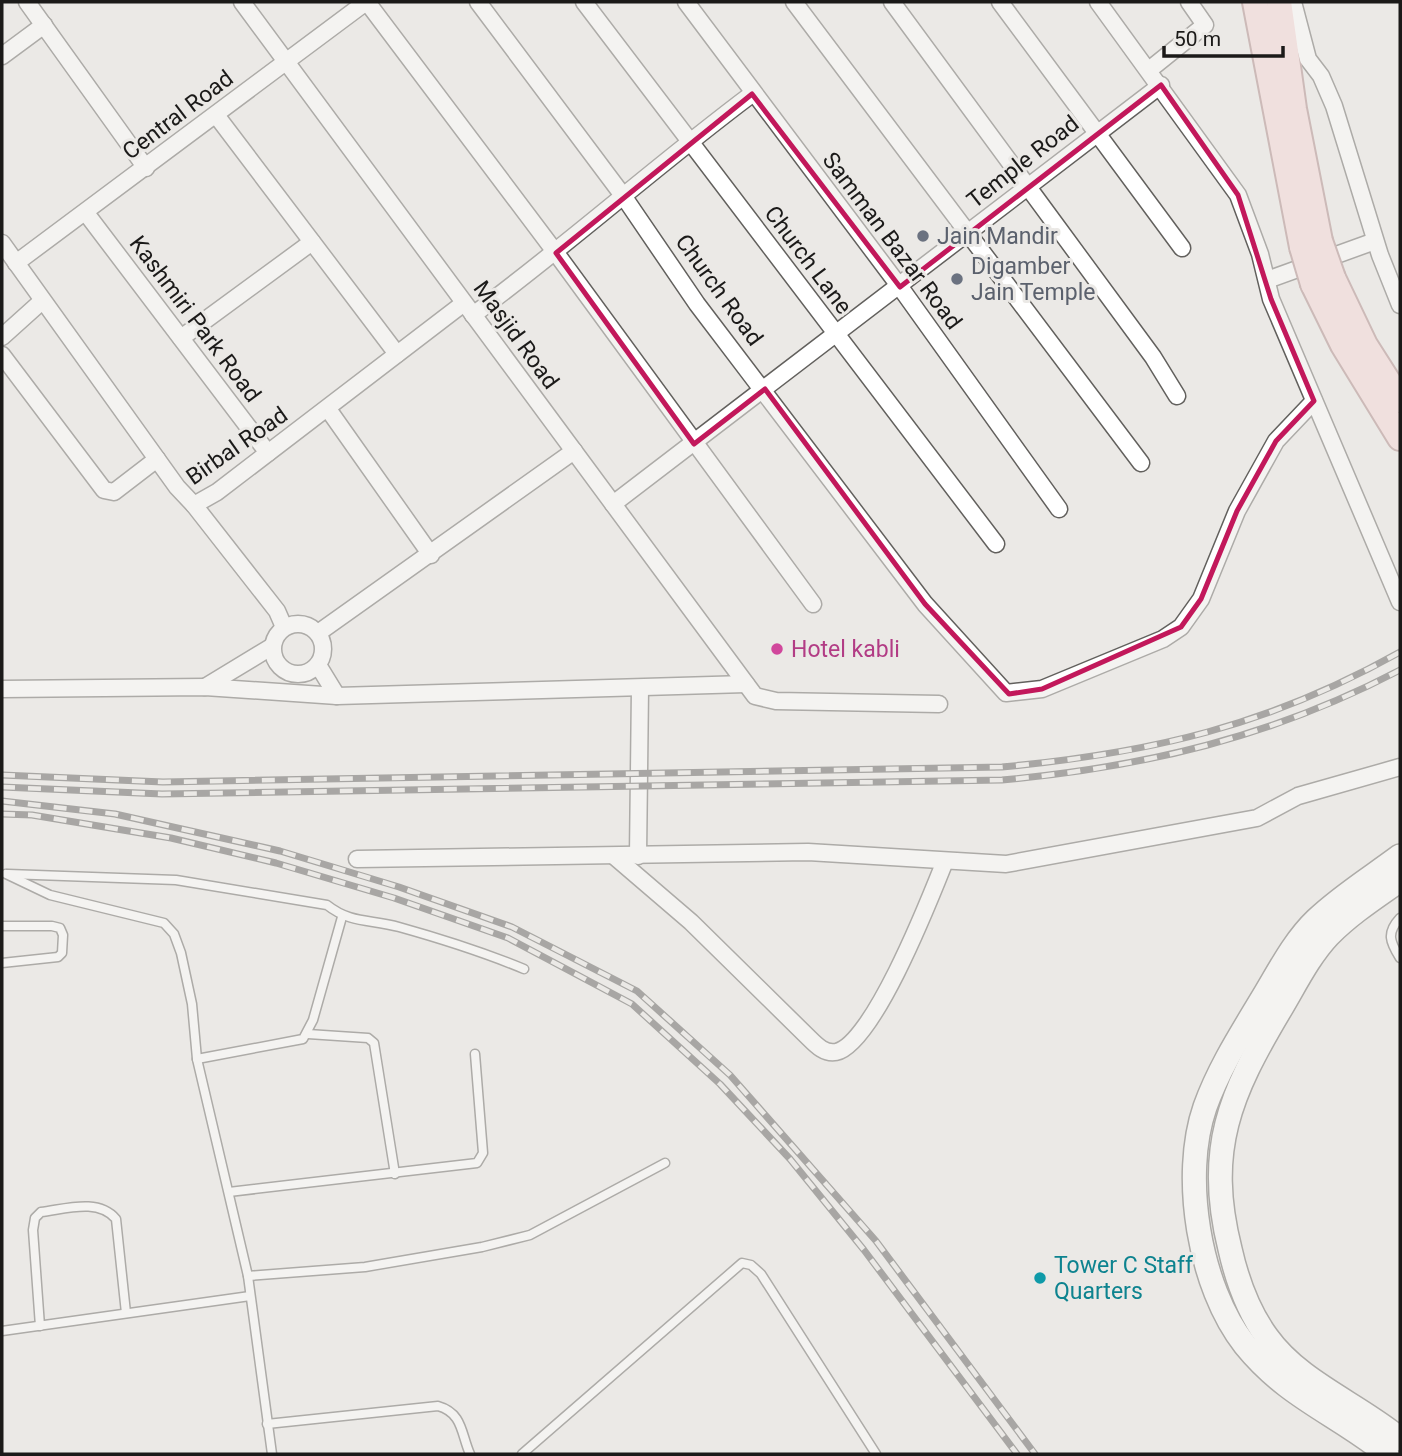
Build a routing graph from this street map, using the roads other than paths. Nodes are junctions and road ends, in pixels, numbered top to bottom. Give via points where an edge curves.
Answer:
1 (27, 2) edge
2 (242, 2) edge
3 (366, 2) edge
4 (478, 2) edge
5 (584, 2) edge
6 (686, 2) edge
7 (794, 2) edge
8 (892, 2) edge
9 (1000, 2) edge
10 (1098, 2) edge
11 (1189, 2) edge
12 (1255, 2) edge
13 (1284, 9) edge
14 (44, 25) junction
15 (2, 56) edge
16 (286, 62) junction
17 (1149, 70) junction
18 (1161, 85) junction
19 (752, 94) junction
20 (216, 115) junction
21 (1099, 132) junction
22 (690, 140) junction
23 (146, 167) junction
24 (1028, 187) junction
25 (624, 197) junction
26 (86, 213) junction
27 (968, 233) junction
28 (1376, 241) junction
29 (312, 242) junction
30 (2, 243) edge
31 (1182, 248) dead end
32 (556, 253) junction
33 (16, 263) junction
34 (1267, 280) junction
35 (900, 287) junction
36 (42, 301) junction
37 (1400, 305) edge
38 (469, 309) junction
39 (835, 335) junction
40 (2, 337) edge
41 (181, 338) junction
42 (397, 354) junction
43 (2, 355) edge
44 (765, 389) junction
45 (1177, 396) dead end
46 (1400, 400) edge
47 (1314, 401) junction
48 (328, 409) junction
49 (1400, 438) edge
50 (695, 444) junction
51 (574, 451) junction
52 (268, 453) junction
53 (157, 460) junction
54 (1141, 463) dead end
55 (613, 504) junction
56 (194, 505) junction
57 (1059, 509) dead end
58 (996, 544) dead end
59 (431, 555) junction
60 (1400, 602) edge
61 (813, 604) dead end
62 (284, 627) junction
63 (318, 633) junction
64 (271, 647) junction
65 (318, 665) junction
66 (205, 687) junction
67 (640, 688) junction
68 (2, 689) edge
69 (750, 690) junction
70 (337, 696) junction
71 (939, 704) dead end
72 (1400, 767) edge
73 (614, 856) junction
74 (638, 856) junction
75 (1400, 856) edge
76 (356, 859) dead end
77 (945, 861) junction
78 (4, 874) edge
79 (1400, 880) edge
80 (342, 918) junction
81 (1400, 918) edge
82 (2, 926) edge
83 (1400, 958) edge
84 (2, 963) edge
85 (524, 969) dead end
86 (308, 1034) junction
87 (475, 1054) dead end
88 (197, 1059) junction
89 (665, 1163) dead end
90 (395, 1174) junction
91 (229, 1192) junction
92 (248, 1276) junction
93 (250, 1296) junction
94 (126, 1313) junction
95 (40, 1326) junction
96 (2, 1331) edge
97 (267, 1424) junction
98 (1400, 1439) edge
99 (272, 1454) edge
100 (470, 1454) edge
101 (522, 1454) edge
102 (876, 1454) edge
103 (1387, 1454) edge

1 - 14 street
2 - 16 street, Masjid Road
3 - 16 street, Central Road
3 - 32 street
4 - 25 street, Church Road
5 - 22 street, Church Lane
6 - 19 street, Samman Bazar Road
7 - 27 street
8 - 24 street
9 - 21 street
10 - 17 street
11 - 17 street via 1205,25
12 - 49 main road, bridge via 1313,284 1343,345
13 - 28 street via 1334,106
13 - 46 main road, bridge via 1320,241 1365,345
14 - 15 street
14 - 23 street
16 - 20 street, Central Road
16 - 38 street, Masjid Road
17 - 18 street
18 - 21 street, Temple Road
18 - 34 street via 1238,195
19 - 22 street, Birbal Road
19 - 35 street, Samman Bazar Road
20 - 23 street, Central Road
20 - 29 street
21 - 24 street, Temple Road
21 - 31 street
22 - 25 street, Birbal Road
22 - 39 street, Church Lane
23 - 26 street, Central Road
24 - 27 street, Temple Road
24 - 45 street
25 - 32 street, Birbal Road
25 - 44 street, Church Road via 697,304
26 - 33 street, Central Road
26 - 41 street, Kashmiri Park Road
27 - 35 street, Temple Road
27 - 54 street
28 - 34 street
28 - 37 street
29 - 41 street
29 - 42 street
30 - 33 street, Birbal Road
32 - 38 street, Birbal Road
32 - 50 street
33 - 36 street, Birbal Road
34 - 47 street
35 - 39 street, Temple Road
35 - 57 street, Samman Bazar Road
36 - 40 street
36 - 53 street, Birbal Road
38 - 42 street, Birbal Road
38 - 51 street, Masjid Road
39 - 44 street, Temple Road
39 - 58 street, Church Lane
41 - 52 street, Kashmiri Park Road
42 - 48 street, Birbal Road
43 - 53 street via 104,491 114,492
44 - 47 street, Church Road via 925,604 1009,694 1042,689 1163,639 1181,626 1200,599 1237,512 1276,441
44 - 50 street, Temple Road
47 - 60 street
48 - 52 street, Birbal Road
48 - 59 street
50 - 55 street, Temple Road
50 - 61 street
51 - 55 street, Masjid Road
51 - 59 street
52 - 56 street, Birbal Road
53 - 56 street, Birbal Road
55 - 69 street, Masjid Road
56 - 62 street via 277,611
59 - 63 street
62 - 63 street via 308,625
62 - 64 street
63 - 65 street via 323,643
64 - 65 street via 286,671 309,672
64 - 66 street
65 - 70 street
66 - 68 street
66 - 70 street
67 - 69 street
67 - 70 street
67 - 74 street
69 - 71 street via 776,701
72 - 77 street via 1297,796 1257,818 1006,864
73 - 74 street
73 - 76 street
73 - 77 street via 691,922 815,1044 834,1052 844,1049 884,995
74 - 77 street via 808,852
75 - 103 main road via 1314,921 1294,947 1217,1076 1202,1122 1195,1180 1212,1281 1243,1342 1294,1394
78 - 80 lane via 176,880 327,905
78 - 88 lane via 50,895 164,923 181,953
79 - 98 main road via 1351,915 1309,961 1239,1084 1221,1145 1219,1175 1224,1228 1237,1274 1267,1338 1308,1377
80 - 85 lane via 393,925 473,947
80 - 86 lane
81 - 83 lane via 1389,937
82 - 84 lane via 52,926 63,935 62,953 50,961
86 - 88 lane via 290,1042
86 - 90 lane via 374,1042
87 - 90 lane via 481,1161
88 - 91 lane
89 - 92 lane via 530,1235 405,1262
90 - 91 lane
91 - 92 lane
92 - 93 lane
93 - 94 lane
93 - 97 lane
94 - 95 lane
94 - 95 lane via 116,1219 98,1206 41,1212 33,1230
95 - 96 lane
97 - 99 lane
97 - 100 lane via 438,1406 450,1410 462,1425
101 - 102 lane via 743,1263 761,1274

